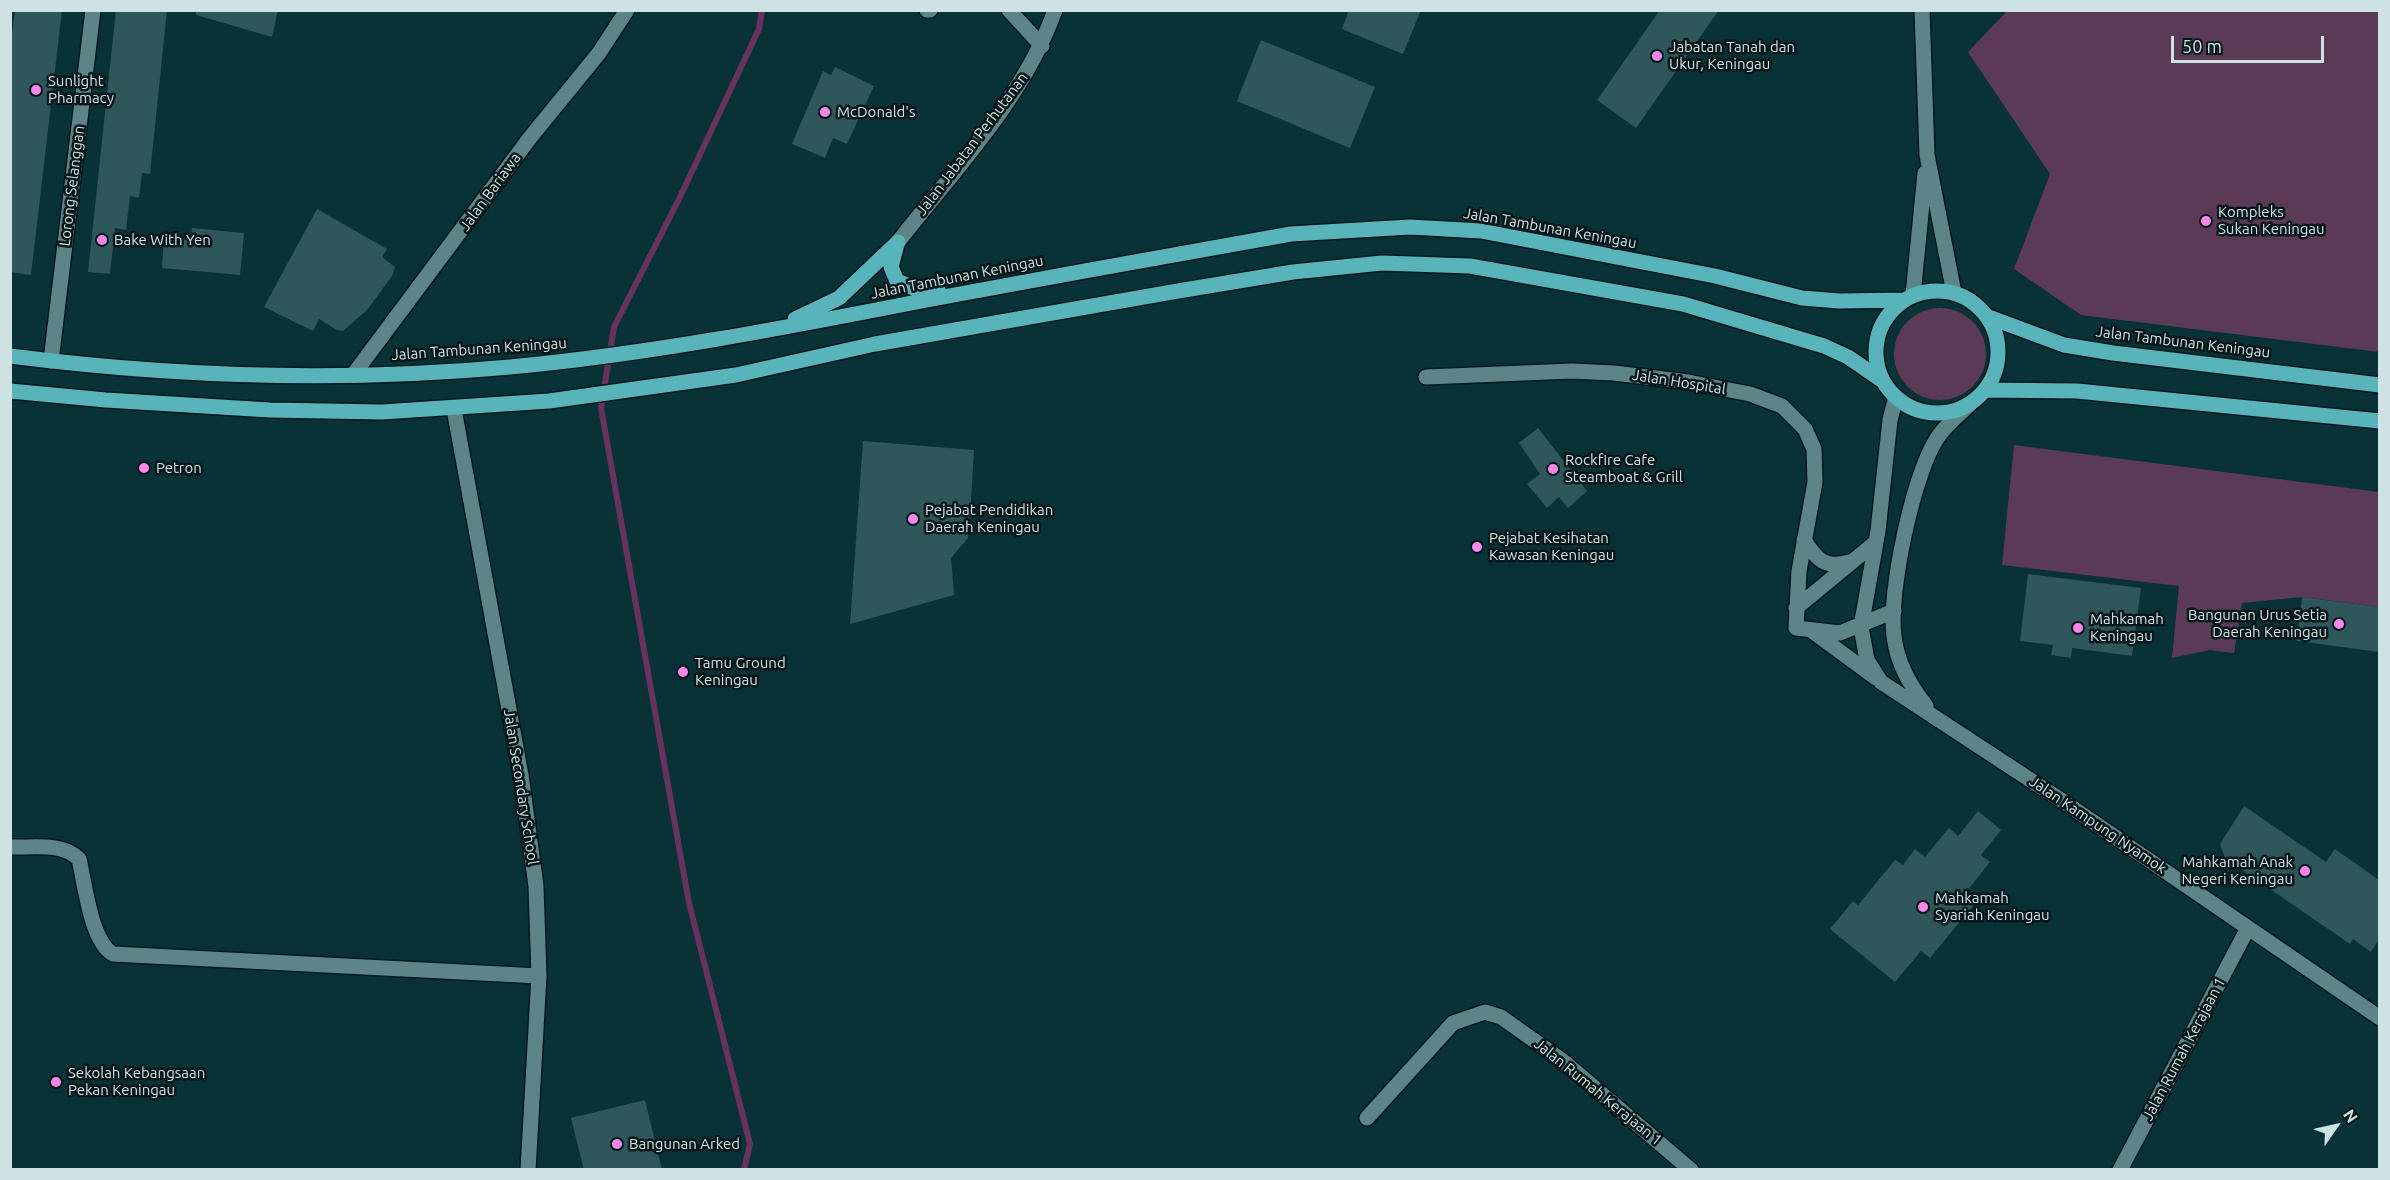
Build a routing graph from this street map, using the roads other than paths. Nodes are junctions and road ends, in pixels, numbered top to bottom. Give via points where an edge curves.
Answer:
1 (93, 10) edge
2 (627, 10) edge
3 (1009, 10) edge
4 (1055, 10) edge
5 (1922, 10) edge
6 (1042, 46) junction
7 (1927, 155) junction
8 (898, 242) junction
9 (965, 293) junction
10 (1954, 293) junction
11 (1909, 297) junction
12 (1986, 316) junction
13 (755, 333) junction
14 (10, 356) edge
15 (51, 361) junction
16 (353, 375) junction
17 (1426, 377) dead end
18 (1883, 381) junction
19 (2379, 385) edge
20 (1985, 390) junction
21 (10, 391) edge
22 (1896, 397) junction
23 (1971, 403) junction
24 (454, 409) junction
25 (2379, 421) edge
26 (1804, 540) junction
27 (1876, 542) junction
28 (1852, 562) junction
29 (1796, 609) junction
30 (1894, 611) junction
31 (1861, 627) junction
32 (1812, 631) junction
33 (1881, 682) junction
34 (1934, 715) junction
35 (10, 847) edge
36 (2248, 928) junction
37 (539, 976) junction
38 (2379, 1018) edge
39 (1367, 1118) dead end
40 (528, 1170) edge
41 (1691, 1170) edge
42 (2120, 1170) edge

1 - 15 street, Lorong Selanggan
2 - 16 street, Jalan Bariawa via 599,53
3 - 6 street
4 - 6 street, Jalan Jabatan Perhutanan
5 - 7 street
6 - 8 street, Jalan Jabatan Perhutanan via 1023,81
7 - 10 street
7 - 11 street
8 - 9 main road via 891,267 897,281 921,291
8 - 13 main road via 839,298
9 - 11 main road, Jalan Tambunan Keningau via 1292,234 1410,227 1481,231 1715,276 1802,298 1839,301
9 - 13 main road, Jalan Tambunan Keningau
10 - 11 main road via 1934,291
10 - 12 main road via 1972,302
11 - 18 main road via 1890,312 1881,327 1876,345
12 - 19 main road, Jalan Tambunan Keningau via 2064,345 2103,352
12 - 20 main road via 1995,333 1998,353 1995,372
13 - 16 main road, Jalan Tambunan Keningau via 595,358 447,372
14 - 15 main road, Jalan Tambunan Keningau
15 - 16 main road, Jalan Tambunan Keningau via 143,371
17 - 26 street, Jalan Hospital via 1614,373 1750,394 1782,406 1805,429 1814,449 1815,482
18 - 22 main road
18 - 24 main road via 1824,346 1683,304 1470,266 1382,263 1293,272 992,322 736,375 594,396
20 - 23 main road
20 - 25 main road via 2077,391
21 - 24 main road via 270,410
22 - 23 main road via 1913,408 1932,413 1952,411
22 - 27 street, Jalan Kampung Nyamok
23 - 30 street, Jalan Kampung Nyamok via 1942,430 1922,468 1902,550
24 - 37 street, Jalan Secondary School via 521,775 536,886
26 - 28 street via 1822,563 1831,566
26 - 29 street, Jalan Hospital
27 - 28 street
27 - 31 street, Jalan Kampung Nyamok
28 - 29 street
29 - 32 street, Jalan Hospital via 1796,628
30 - 31 street
30 - 34 street, Jalan Kampung Nyamok via 1894,635 1904,672
31 - 32 street via 1840,633
31 - 33 street, Jalan Kampung Nyamok via 1867,660
32 - 33 street
33 - 34 street, Jalan Kampung Nyamok
34 - 36 street, Jalan Kampung Nyamok
35 - 37 street via 59,848 78,859 98,937 104,949 113,954
36 - 38 street, Jalan Kampung Nyamok
36 - 42 street, Jalan Rumah Kerajaan 1
37 - 40 street, Jalan Secondary School
39 - 41 street, Jalan Rumah Kerajaan 1 via 1453,1023 1485,1012 1501,1017 1563,1061

